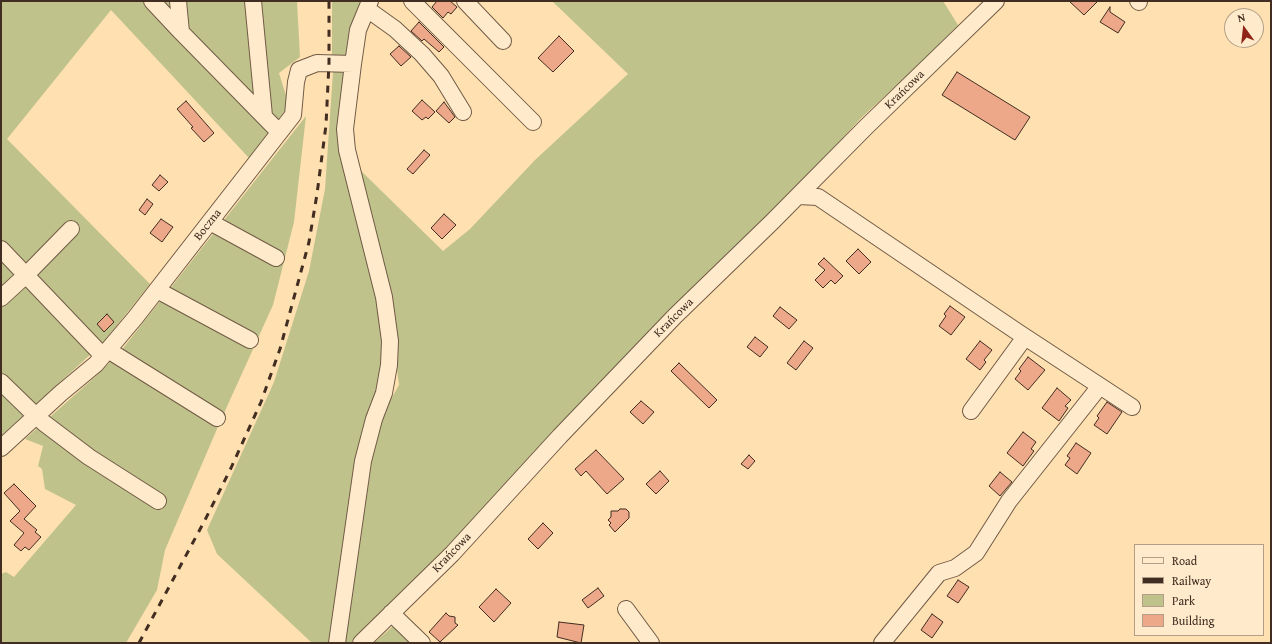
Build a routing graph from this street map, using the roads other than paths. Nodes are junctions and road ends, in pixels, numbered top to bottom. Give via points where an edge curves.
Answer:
1 (152, 1) edge
2 (178, 1) edge
3 (253, 1) edge
4 (412, 1) edge
5 (465, 1) edge
6 (996, 1) edge
7 (369, 5) edge
8 (181, 32) junction
9 (502, 41) dead end
10 (353, 64) junction
11 (463, 112) dead end
12 (264, 116) junction
13 (533, 122) dead end
14 (280, 132) junction
15 (798, 196) junction
16 (210, 222) junction
17 (71, 229) dead end
18 (1, 249) edge
19 (276, 258) dead end
20 (26, 275) junction
21 (157, 290) junction
22 (1, 298) edge
23 (1025, 337) junction
24 (250, 340) dead end
25 (105, 353) junction
26 (1, 382) edge
27 (1100, 386) junction
28 (1132, 407) dead end
29 (971, 411) dead end
30 (36, 416) junction
31 (217, 418) dead end
32 (1, 448) edge
33 (158, 502) dead end
34 (626, 609) dead end
35 (391, 613) junction
36 (337, 643) edge
37 (361, 643) edge
38 (422, 643) edge
39 (651, 643) edge
40 (882, 643) edge

1 - 8 street
2 - 8 street
3 - 12 street
4 - 13 street
5 - 9 street
6 - 15 street, Krańcowa
7 - 10 street via 358,30
7 - 11 street via 422,54 441,76
8 - 12 street
10 - 14 street, Boczna via 318,63 299,70 292,115
10 - 36 street via 346,150 384,297 390,341 384,393 363,461
12 - 14 street
14 - 16 street, Boczna
15 - 23 street via 818,197
15 - 35 street, Krańcowa via 675,316 452,554
16 - 19 street
16 - 21 street, Boczna
17 - 20 street
18 - 20 street
20 - 22 street
20 - 25 street
21 - 24 street
21 - 25 street, Boczna
23 - 27 street
23 - 29 street
25 - 30 street, Boczna via 96,364
25 - 31 street
26 - 30 street
27 - 28 street
27 - 40 street via 1009,501 976,553 955,568 939,573
30 - 32 street, Boczna
30 - 33 street via 89,456
34 - 39 street
35 - 37 street, Krańcowa
35 - 38 street

